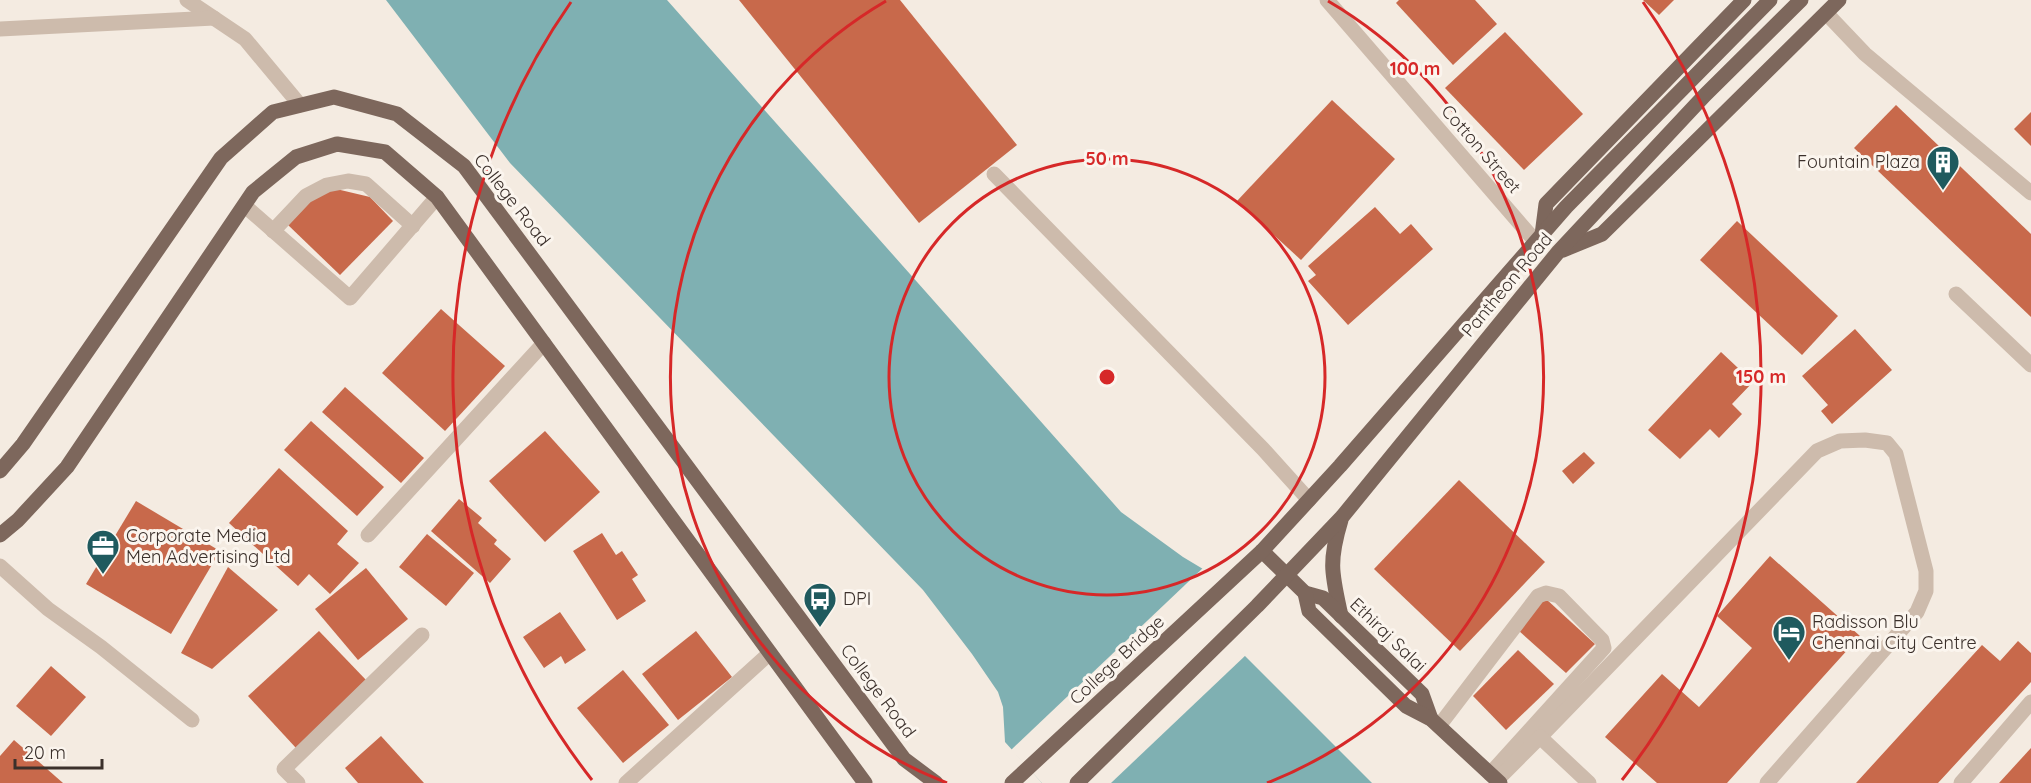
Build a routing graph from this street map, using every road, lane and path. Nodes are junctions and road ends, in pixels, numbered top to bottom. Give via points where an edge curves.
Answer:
1 (187, 0) edge
2 (1327, 0) edge
3 (1744, 0) edge
4 (1770, 0) edge
5 (1801, 0) edge
6 (1839, 0) edge
7 (1826, 13) junction
8 (214, 18) junction
9 (0, 29) edge
10 (300, 105) junction
11 (994, 174) dead end
12 (2031, 193) edge
13 (437, 197) junction
14 (245, 206) junction
15 (413, 226) junction
16 (273, 231) junction
17 (1539, 239) junction
18 (1559, 251) junction
19 (1956, 294) dead end
20 (544, 343) junction
21 (2031, 365) edge
22 (0, 471) edge
23 (1309, 500) junction
24 (1342, 517) junction
25 (0, 535) edge
26 (368, 535) dead end
27 (1262, 551) junction
28 (0, 566) edge
29 (1286, 574) junction
30 (1305, 593) junction
31 (1341, 616) junction
32 (422, 635) dead end
33 (770, 653) junction
34 (2031, 702) edge
35 (192, 720) dead end
36 (1435, 722) junction
37 (1540, 737) junction
38 (1496, 779) edge
39 (298, 783) edge
40 (626, 783) edge
41 (865, 783) edge
42 (936, 783) edge
43 (1012, 783) edge
44 (1077, 783) edge
45 (1589, 783) edge
46 (1767, 783) edge
47 (1961, 783) edge

1 - 8 street
2 - 17 street, Cotton Street
3 - 17 main road via 1546,204
4 - 17 main road, College Bridge
5 - 18 main road, Pantheon Road via 1705,95
6 - 7 main road
7 - 12 street via 1865,54
7 - 18 main road via 1602,234
8 - 9 street
8 - 10 street via 245,39
10 - 22 main road, College Road via 273,112 221,158 23,444
10 - 42 main road, College Road via 334,97 398,114 464,166 904,759
11 - 23 street
13 - 14 main road via 385,152 337,144 296,157 253,192
13 - 15 street
13 - 20 main road
14 - 16 street
14 - 25 main road via 67,467
15 - 16 street via 366,184 348,181 327,185 306,196
15 - 16 street via 350,298
17 - 23 main road, College Bridge
18 - 24 main road, Pantheon Road
19 - 21 street
20 - 26 street
20 - 33 main road
23 - 27 main road, College Bridge
24 - 29 main road, Pantheon Road
24 - 31 main road via 1331,565
27 - 29 main road, Ethiraj Salai
27 - 43 main road, College Bridge
28 - 35 street via 48,609
29 - 30 main road, Ethiraj Salai
29 - 44 main road, Pantheon Road
30 - 31 main road, Ethiraj Salai via 1323,598
30 - 36 main road, Ethiraj Salai via 1309,610 1406,706
31 - 36 main road, Ethiraj Salai via 1422,694
32 - 39 street via 284,769
33 - 40 street
33 - 41 main road
34 - 47 street
36 - 38 main road, Ethiraj Salai
36 - 38 street via 1538,596 1559,596 1602,640 1604,648
37 - 38 street
37 - 45 street
37 - 46 street via 1817,451 1840,441 1887,442 1896,454 1926,571 1926,591 1917,612

